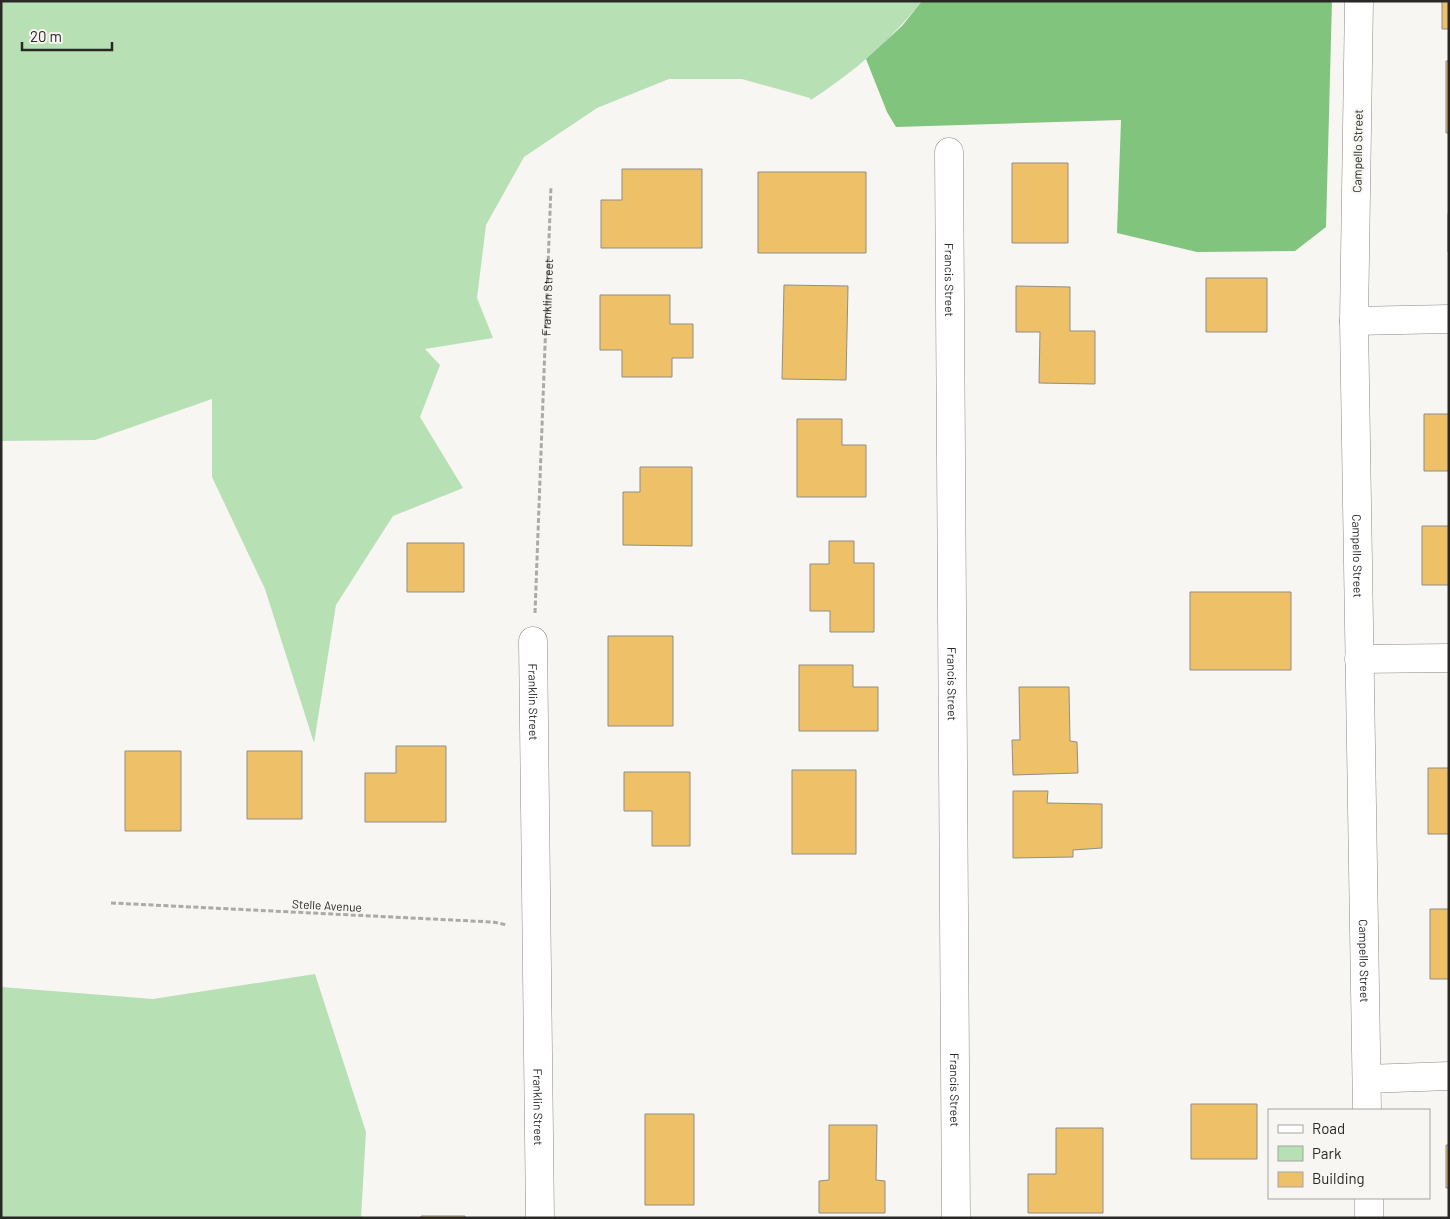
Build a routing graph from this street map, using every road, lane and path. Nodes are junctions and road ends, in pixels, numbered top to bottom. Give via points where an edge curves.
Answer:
1 (1360, 1) edge
2 (949, 152) dead end
3 (551, 186) dead end
4 (1449, 319) edge
5 (1354, 321) junction
6 (533, 641) joint
7 (1449, 658) edge
8 (1359, 659) junction
9 (111, 903) dead end
10 (537, 944) junction
11 (1449, 1076) edge
12 (1367, 1079) junction
13 (1367, 1109) edge
14 (1369, 1199) edge
15 (540, 1218) edge
16 (956, 1218) edge
17 (1369, 1218) edge

1 - 5 street, Campello Street
2 - 16 street, Francis Street
3 - 6 path, Franklin Street
4 - 5 street
5 - 8 street, Campello Street
6 - 10 street, Franklin Street
7 - 8 street
8 - 12 street, Campello Street
9 - 10 path, Stelle Avenue via 492,922 512,927
10 - 15 street, Franklin Street
11 - 12 street
12 - 13 street, Campello Street
14 - 17 street

